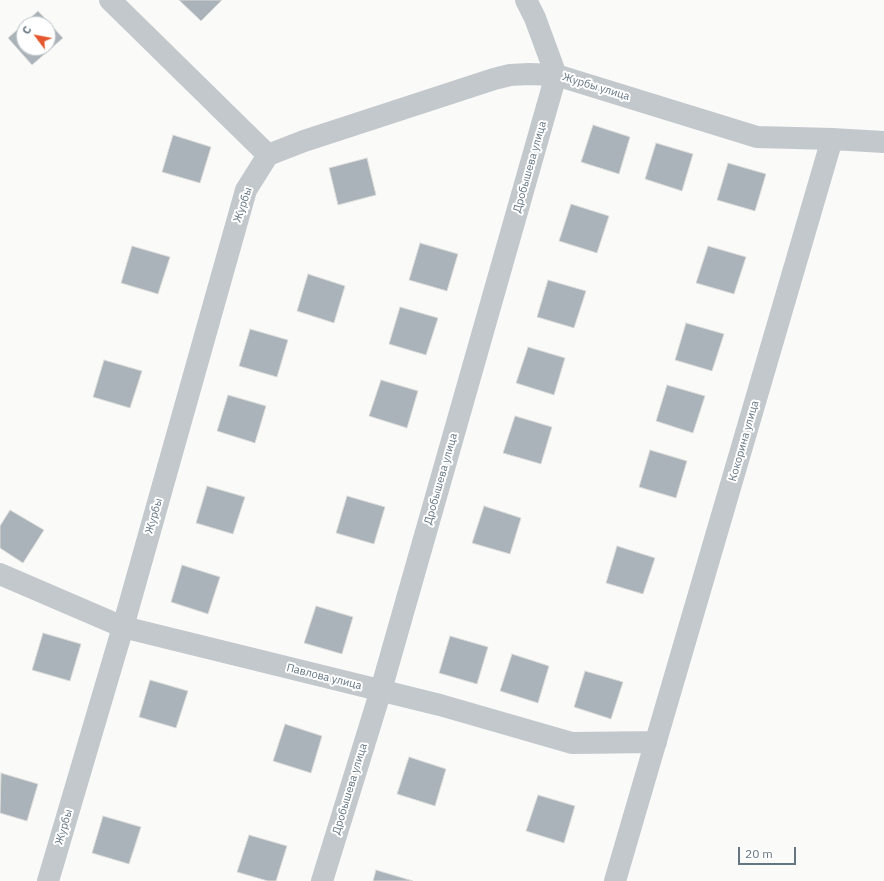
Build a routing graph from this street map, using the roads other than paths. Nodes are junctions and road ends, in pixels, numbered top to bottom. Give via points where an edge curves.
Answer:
1 (110, 0) edge
2 (526, 0) edge
3 (556, 75) junction
4 (832, 139) junction
5 (884, 142) edge
6 (268, 155) junction
7 (0, 574) edge
8 (123, 627) junction
9 (381, 690) junction
10 (656, 742) junction
11 (48, 881) edge
12 (322, 881) edge
13 (615, 881) edge

1 - 6 street
2 - 3 street
3 - 4 street, Журбы улица via 757,137
3 - 6 street, Журбы улица via 510,75 494,79
3 - 9 street, Дробышева улица
4 - 5 street, Журбы улица
4 - 10 street, Кокорина улица
6 - 8 street, Журбы via 246,190
7 - 8 street, Павлова улица
8 - 9 street, Павлова улица
8 - 11 street, Журбы
9 - 10 street, Павлова улица via 572,742
9 - 12 street, Дробышева улица
10 - 13 street, Кокорина улица

